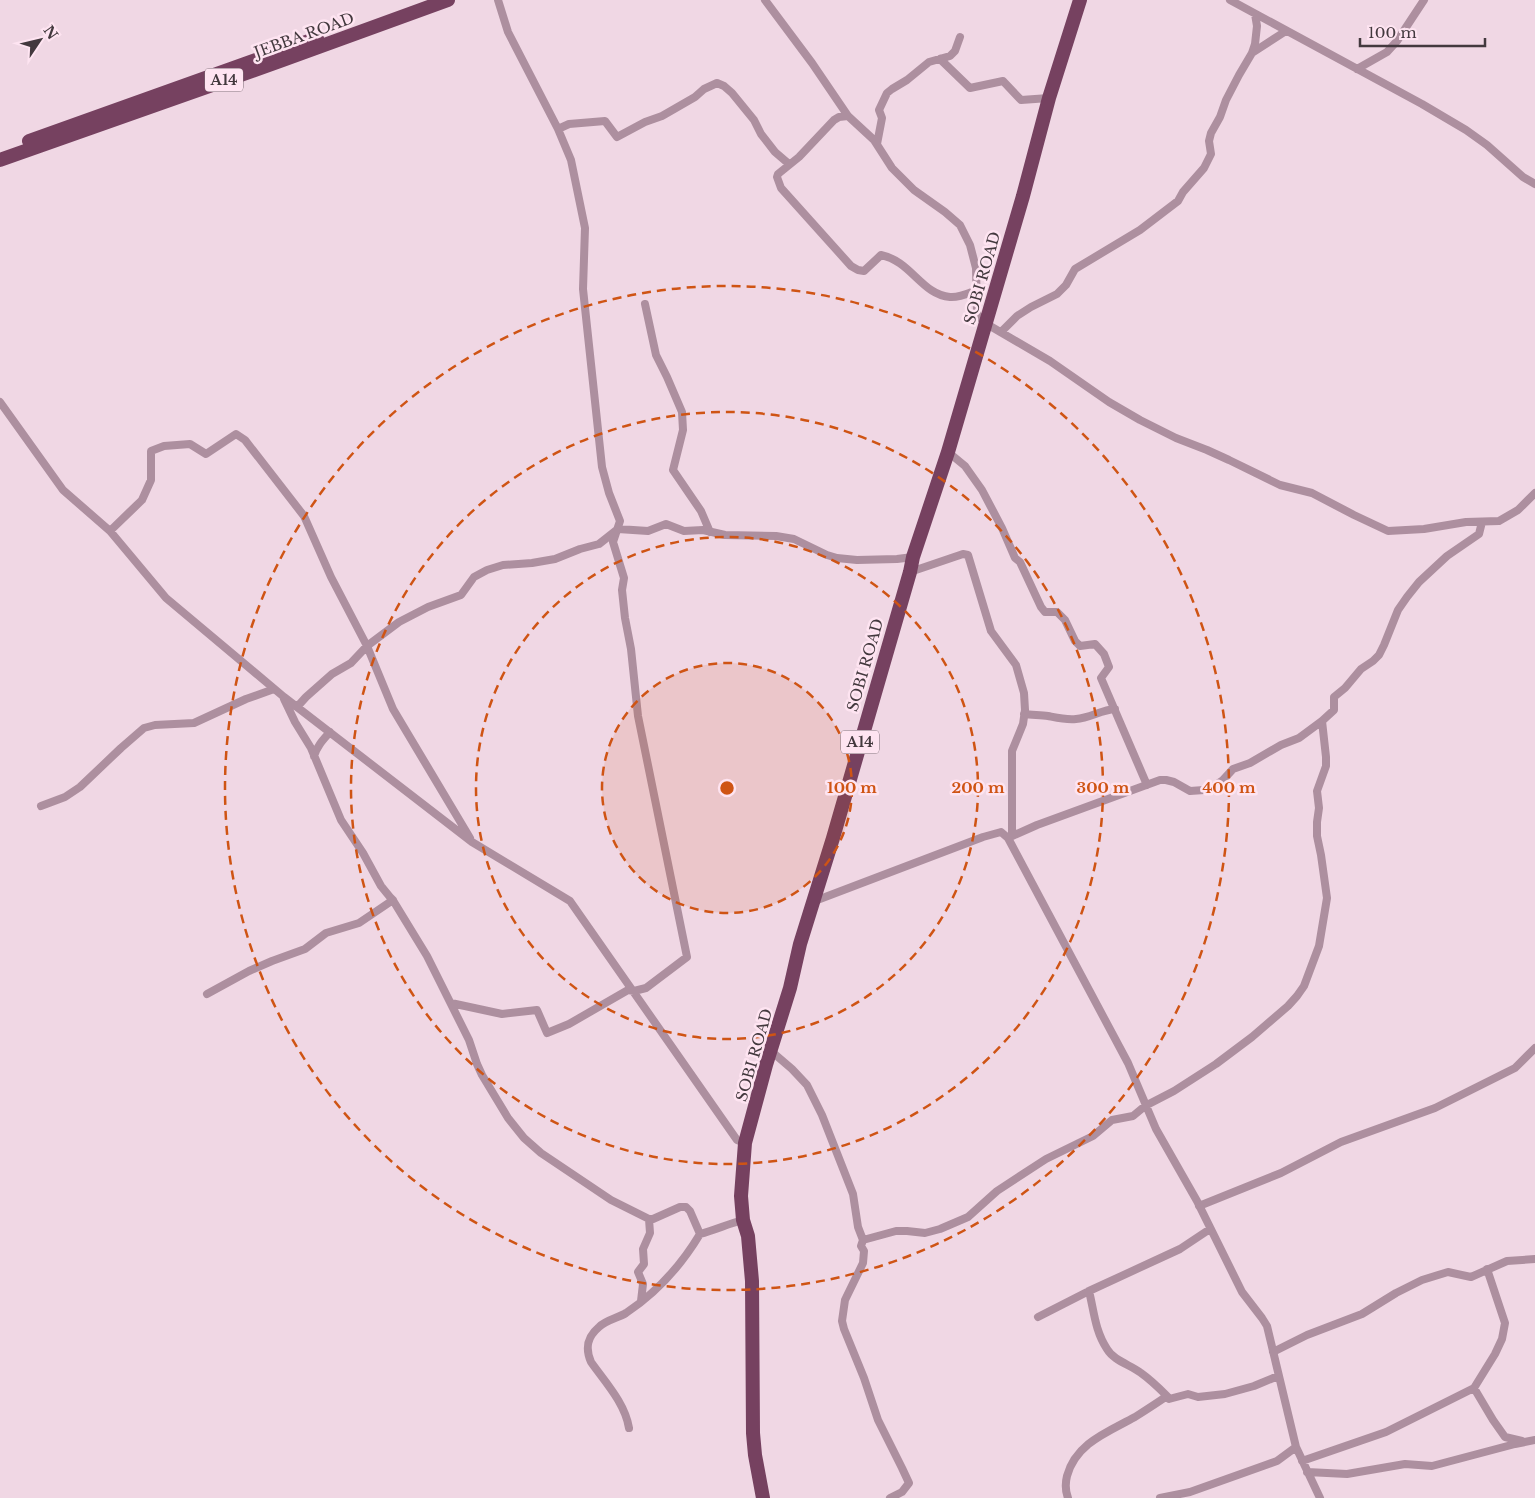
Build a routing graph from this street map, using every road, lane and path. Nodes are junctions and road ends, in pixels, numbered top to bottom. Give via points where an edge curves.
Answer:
1 (421, 0) edge
2 (448, 0) edge
3 (498, 0) edge
4 (764, 0) edge
5 (1080, 0) edge
6 (1230, 0) edge
7 (1424, 0) edge
8 (1255, 14) junction
9 (1286, 31) junction
10 (960, 37) dead end
11 (1252, 53) junction
12 (940, 59) junction
13 (1357, 69) junction
14 (1049, 98) junction
15 (848, 116) junction
16 (558, 129) junction
17 (877, 144) junction
18 (0, 151) edge
19 (0, 160) edge
20 (789, 164) junction
21 (1535, 184) edge
22 (977, 290) junction
23 (646, 304) dead end
24 (985, 323) junction
25 (1001, 332) junction
26 (0, 402) edge
27 (948, 452) junction
28 (1535, 493) edge
29 (1482, 522) junction
30 (618, 529) junction
31 (110, 531) junction
32 (710, 532) junction
33 (912, 557) junction
34 (910, 572) junction
35 (367, 646) junction
36 (274, 689) junction
37 (284, 698) junction
38 (297, 707) junction
39 (1115, 709) junction
40 (1024, 714) junction
41 (1322, 722) junction
42 (330, 732) junction
43 (314, 756) junction
44 (1147, 785) junction
45 (41, 806) dead end
46 (1010, 837) junction
47 (472, 842) junction
48 (393, 900) junction
49 (812, 902) junction
50 (634, 990) junction
51 (207, 994) dead end
52 (451, 1003) junction
53 (1535, 1048) edge
54 (771, 1051) junction
55 (1146, 1106) junction
56 (745, 1143) junction
57 (1199, 1206) junction
58 (649, 1218) junction
59 (743, 1220) junction
60 (1210, 1229) junction
61 (700, 1234) junction
62 (863, 1240) junction
63 (1535, 1259) edge
64 (1487, 1269) junction
65 (1089, 1291) junction
66 (641, 1300) junction
67 (1038, 1317) dead end
68 (1273, 1352) junction
69 (1278, 1376) junction
70 (1474, 1388) junction
71 (1167, 1396) junction
72 (629, 1428) dead end
73 (1535, 1440) edge
74 (1524, 1442) junction
75 (1296, 1446) junction
76 (1302, 1460) junction
77 (1307, 1472) junction
78 (763, 1498) edge
79 (890, 1498) edge
80 (1068, 1498) edge
81 (1160, 1498) edge
82 (1320, 1498) edge

1 - 18 highway, A14
2 - 19 highway, JEBBA ROAD / A14
3 - 16 street via 508,32
4 - 15 street
5 - 14 highway, SOBI ROAD / A14
6 - 8 street
7 - 13 street via 1387,52
8 - 9 street
8 - 11 street via 1257,26
9 - 11 street
9 - 13 street
10 - 12 street via 955,51
11 - 25 street via 1211,133 1211,154 1204,168 1178,201 1140,230 1075,269 1057,294 1031,306
12 - 14 street via 970,88 1003,81 1021,100
12 - 17 street via 929,62 887,93 879,110 882,118
13 - 21 street via 1466,130
14 - 24 highway, SOBI ROAD / A14
15 - 17 street
15 - 20 street via 834,120
16 - 20 street via 569,124 605,121 617,137 662,116 718,83 732,93 775,152
16 - 30 street via 571,160 585,228 583,289 602,467 608,493 620,521
17 - 22 street via 896,174 960,225 974,256
20 - 22 street via 777,177 781,188 851,266 864,271 881,255 892,257 939,295 952,298
22 - 24 street via 978,314
23 - 32 street via 656,355 682,412 683,430 673,470 701,511
24 - 25 street
24 - 27 highway, SOBI ROAD / A14
25 - 29 street via 1140,420 1280,485 1312,493 1388,531
26 - 31 street via 63,490
27 - 33 highway, SOBI ROAD / A14
27 - 39 street via 965,466 982,490 1041,607 1045,612 1057,612 1065,620 1080,646 1095,644 1104,654 1109,667 1101,678
28 - 29 street via 1518,510 1499,521
29 - 41 street via 1479,534 1447,556 1407,596 1379,655 1334,697 1334,710
30 - 32 street via 648,531 666,524 684,531
30 - 35 street via 599,544 555,559 487,570 474,577 461,594 399,622
30 - 50 street via 613,542 624,578 622,590 638,716 687,956 646,988
31 - 35 street via 142,500 151,480 152,451 164,446 190,444 206,454 236,434 245,440 304,516
31 - 36 street via 166,598
32 - 33 street via 794,539 837,558
33 - 34 highway, SOBI ROAD / A14
34 - 40 street via 968,555 991,631 1018,670 1024,693
34 - 49 highway, SOBI ROAD / A14
35 - 38 street via 351,664 332,674
35 - 47 street via 393,709
36 - 37 street
36 - 45 street via 194,723 144,728 80,787
37 - 38 street
37 - 43 street
38 - 42 street
39 - 40 street via 1076,719
39 - 44 street
40 - 46 street via 1012,751
41 - 44 street via 1299,738 1233,769 1224,780 1204,790 1190,791 1166,780
41 - 55 street via 1326,766 1317,791 1317,829 1327,898 1319,946 1304,986 1288,1006 1234,1051
42 - 43 street
42 - 47 street
43 - 48 street via 341,820
44 - 46 street
46 - 49 street via 1002,832 983,837
46 - 55 street via 1128,1063
47 - 50 street via 570,901
48 - 51 street via 359,923 326,932 305,949 257,968
48 - 52 street
49 - 54 highway, SOBI ROAD / A14
50 - 52 street via 628,990 547,1033 537,1010 502,1014
50 - 56 street via 737,1140
52 - 58 street via 482,1075 524,1138 541,1154 585,1184
53 - 57 street via 1516,1068 1442,1105 1341,1142 1281,1173
54 - 56 highway, SOBI ROAD / A14
54 - 62 street via 807,1085 822,1115 853,1194
55 - 57 street
55 - 62 street via 1133,1116 1112,1120 1093,1136 1046,1158 997,1191 968,1217 925,1233 896,1231
56 - 59 highway, SOBI ROAD / A14 via 741,1196
57 - 60 street
58 - 61 street via 686,1207
58 - 66 street via 650,1233 643,1249 644,1264 638,1272 643,1284
59 - 61 street
59 - 78 highway, SOBI ROAD / A14 via 748,1236 752,1281 753,1433
60 - 65 street via 1180,1249
60 - 68 street via 1242,1292 1267,1326
61 - 66 street via 676,1268
62 - 79 street via 862,1263 845,1300 842,1320 878,1420 909,1483 902,1492
63 - 64 street via 1507,1260
64 - 68 street via 1471,1277 1448,1272 1422,1280 1362,1314
64 - 70 street via 1505,1323 1495,1354
65 - 67 street
65 - 71 street via 1093,1317 1108,1351 1140,1372
66 - 72 street via 599,1327 586,1347 590,1362 621,1405
68 - 69 street
69 - 71 street via 1225,1394 1198,1397 1188,1394 1169,1399
69 - 75 street
70 - 74 street via 1506,1437
70 - 76 street via 1386,1432
71 - 80 street via 1101,1434 1077,1455 1065,1484
73 - 74 street
74 - 77 street via 1432,1466 1405,1464 1346,1474
75 - 76 street
75 - 81 street via 1277,1461 1190,1492
76 - 77 street
77 - 82 street

